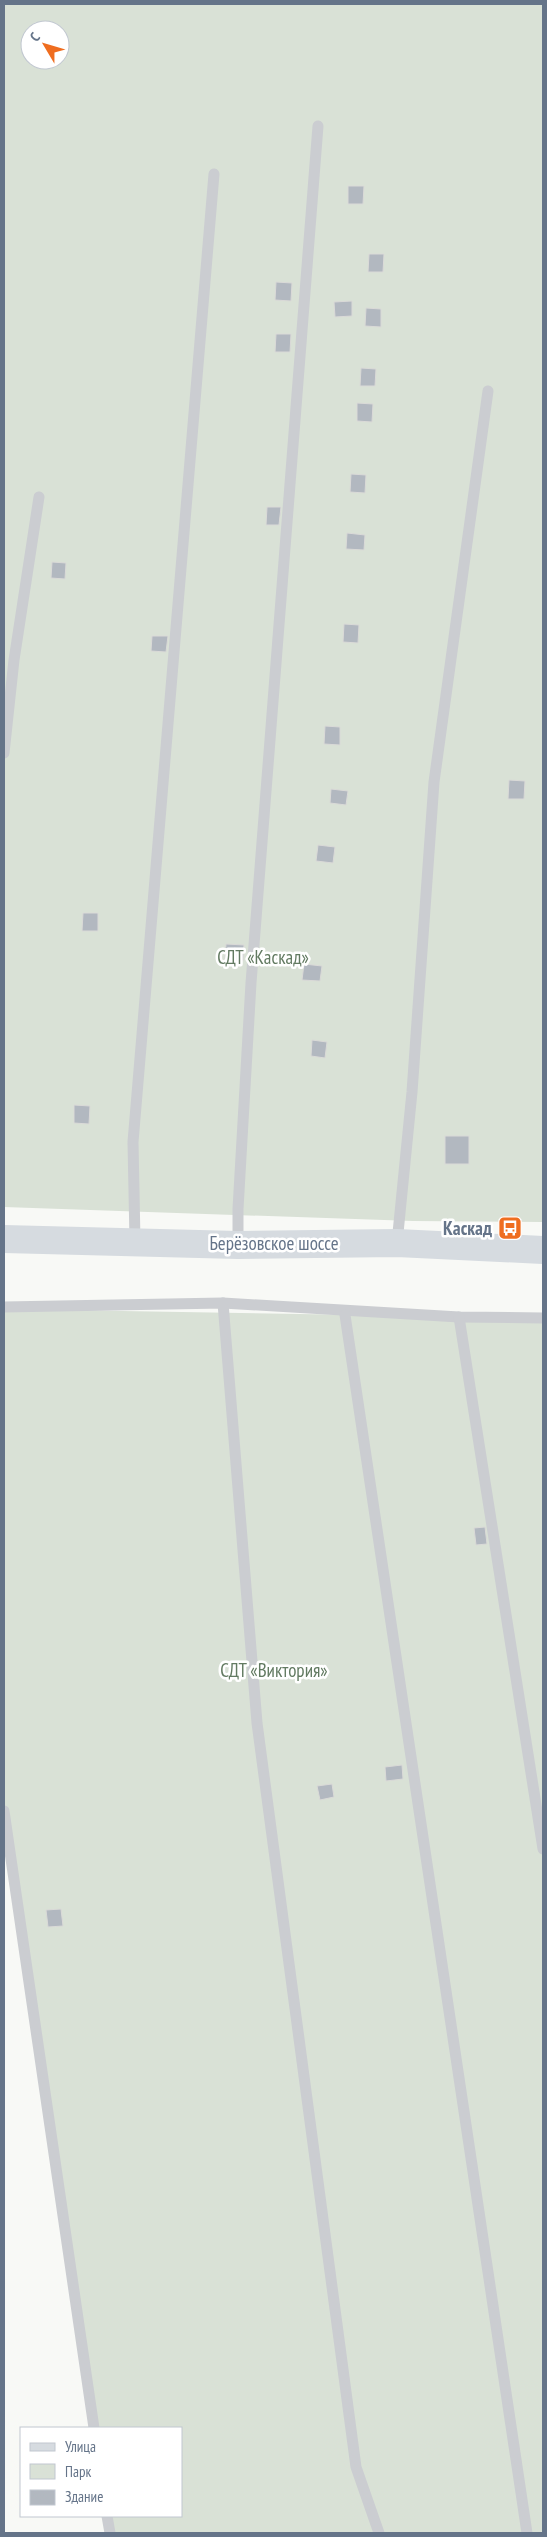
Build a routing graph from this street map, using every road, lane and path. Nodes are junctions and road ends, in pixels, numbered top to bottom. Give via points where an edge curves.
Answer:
1 (318, 126) dead end
2 (214, 174) dead end
3 (488, 391) dead end
4 (38, 497) dead end
5 (4, 753) edge
6 (4, 1239) edge
7 (135, 1241) junction
8 (397, 1243) junction
9 (238, 1244) junction
10 (543, 1250) edge
11 (223, 1303) junction
12 (4, 1307) edge
13 (345, 1315) dead end
14 (459, 1317) junction
15 (543, 1318) edge
16 (4, 1811) edge
17 (543, 1849) edge
18 (94, 2427) edge
19 (107, 2517) edge
20 (110, 2533) edge
21 (379, 2533) edge
22 (527, 2533) edge

1 - 9 lane via 251,982
2 - 7 lane via 133,1142
3 - 8 lane via 434,782 412,1092
4 - 5 lane
6 - 7 street, Берёзовское шоссе
7 - 9 street, Берёзовское шоссе
8 - 9 street, Берёзовское шоссе
8 - 10 street, Берёзовское шоссе
11 - 12 lane
11 - 14 lane
11 - 21 lane via 257,1723 356,2467
13 - 22 lane
14 - 15 lane
14 - 17 lane
16 - 18 lane
19 - 20 lane

